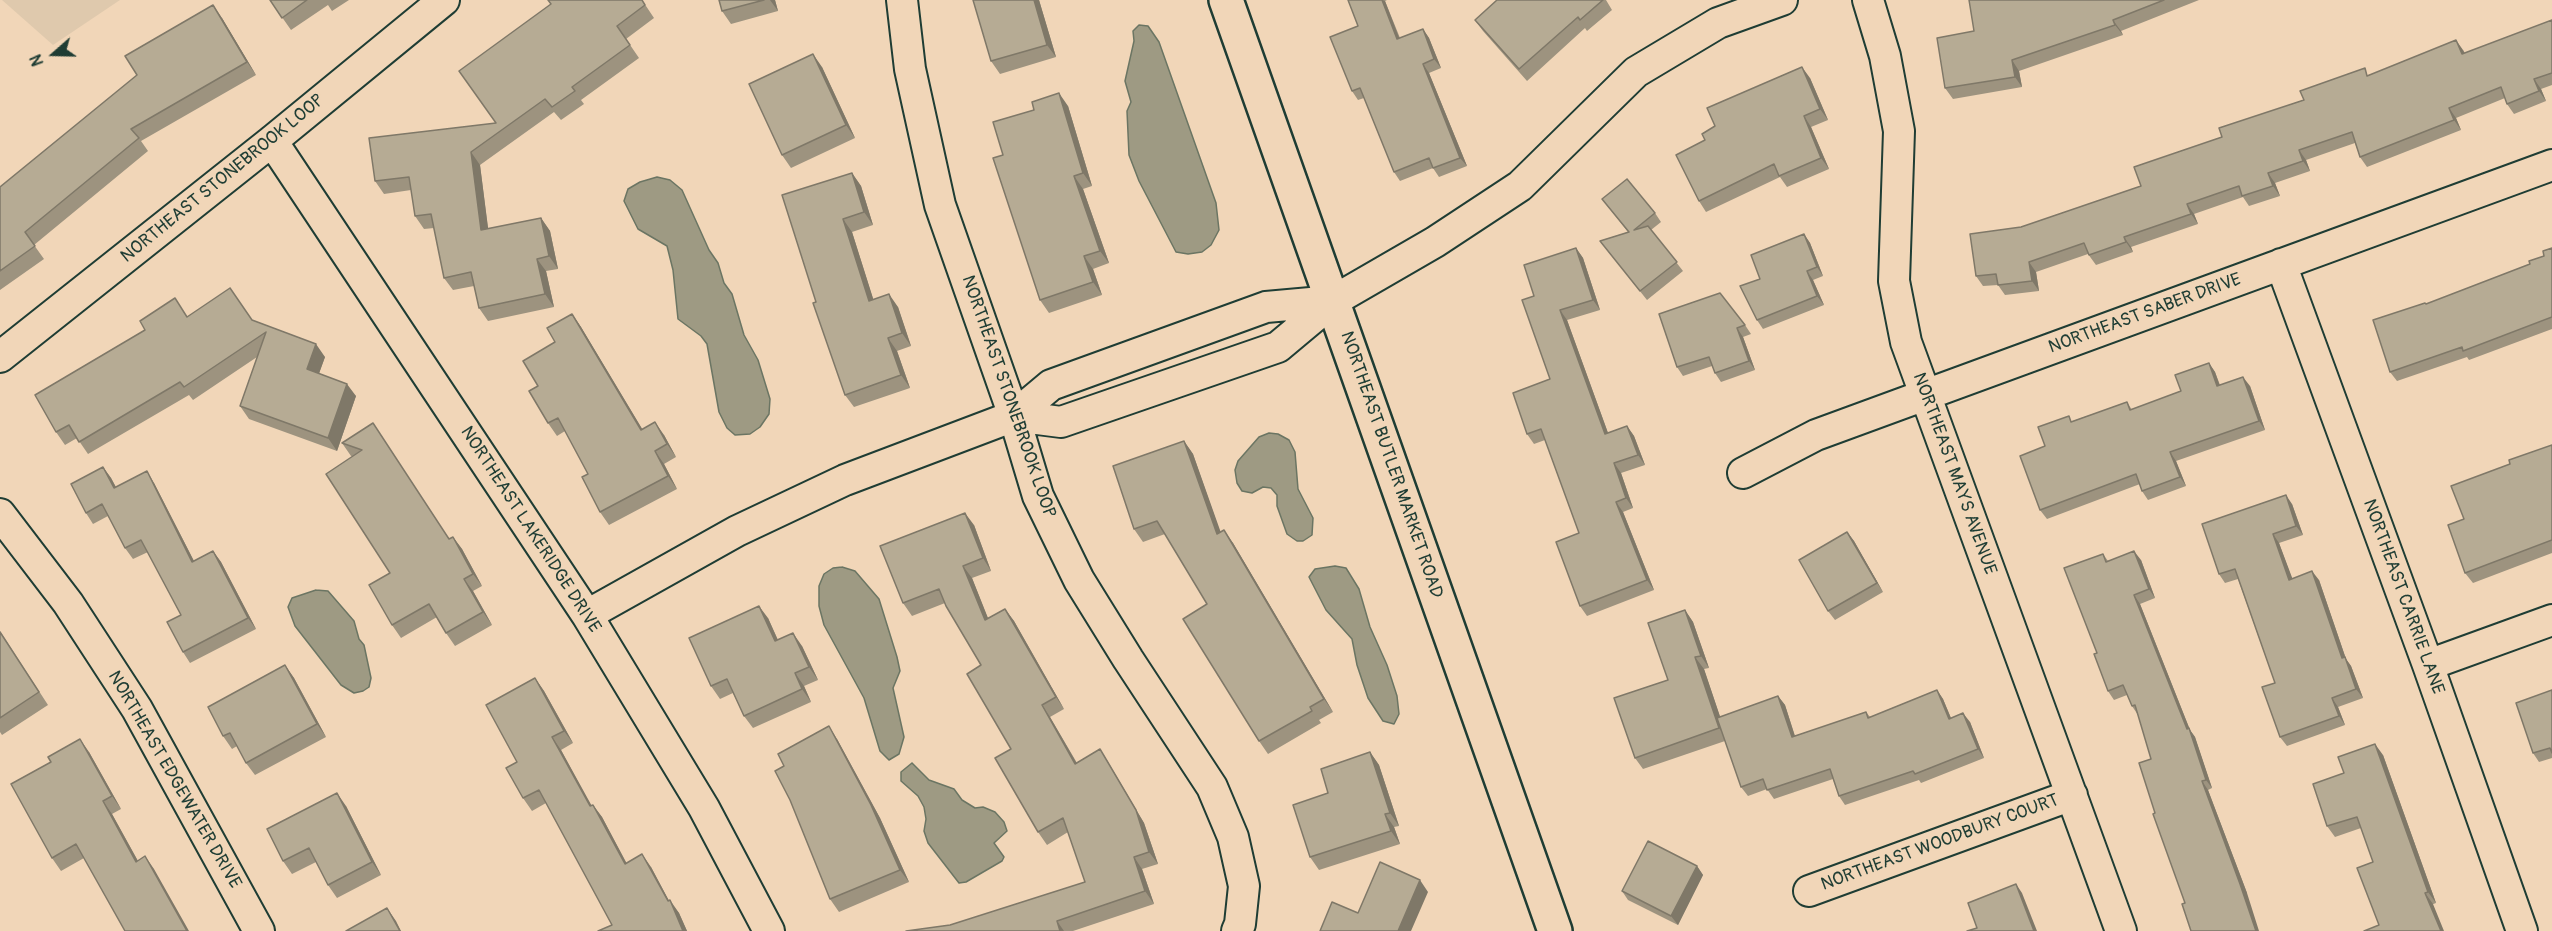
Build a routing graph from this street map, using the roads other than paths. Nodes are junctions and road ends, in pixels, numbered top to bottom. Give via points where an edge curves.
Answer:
1 (444, 0) edge
2 (902, 0) edge
3 (1226, 0) edge
4 (1782, 0) edge
5 (1868, 0) edge
6 (272, 141) junction
7 (2552, 165) edge
8 (2281, 264) junction
9 (1333, 301) junction
10 (0, 357) edge
11 (1925, 394) junction
12 (1014, 416) junction
13 (1743, 473) dead end
14 (0, 514) edge
15 (587, 615) junction
16 (2552, 620) edge
17 (2428, 665) junction
18 (2072, 795) junction
19 (1809, 891) dead end
20 (259, 931) edge
21 (769, 931) edge
22 (1237, 931) edge
23 (1555, 931) edge
24 (2121, 931) edge
25 (2522, 931) edge

1 - 6 street, NORTHEAST STONEBROOK LOOP
2 - 12 street, NORTHEAST STONEBROOK LOOP via 910,69 940,205
3 - 9 main road, NORTHEAST BUTLER MARKET ROAD
4 - 9 street via 1718,23 1636,72 1520,186 1435,242
5 - 11 street, NORTHEAST MAYS AVENUE via 1885,56 1899,131 1894,281 1906,342
6 - 10 street, NORTHEAST STONEBROOK LOOP
6 - 15 street, NORTHEAST LAKERIDGE DRIVE
7 - 8 street, NORTHEAST SABER DRIVE
8 - 11 street, NORTHEAST SABER DRIVE
8 - 17 street, NORTHEAST CARRIE LANE
9 - 12 street via 1266,307 1051,385
9 - 12 street via 1278,347 1061,422
9 - 23 main road, NORTHEAST BUTLER MARKET ROAD
11 - 13 street, NORTHEAST SABER DRIVE via 1816,435
11 - 18 street, NORTHEAST MAYS AVENUE
12 - 15 street via 845,480 737,531
12 - 22 street, NORTHEAST STONEBROOK LOOP via 1038,496 1079,580 1212,787 1233,837 1244,886
14 - 20 street, NORTHEAST EDGEWATER DRIVE via 68,603 137,708
15 - 21 street, NORTHEAST LAKERIDGE DRIVE via 704,808
16 - 17 street
17 - 25 street, NORTHEAST CARRIE LANE
18 - 19 street, NORTHEAST WOODBURY COURT
18 - 24 street, NORTHEAST MAYS AVENUE

